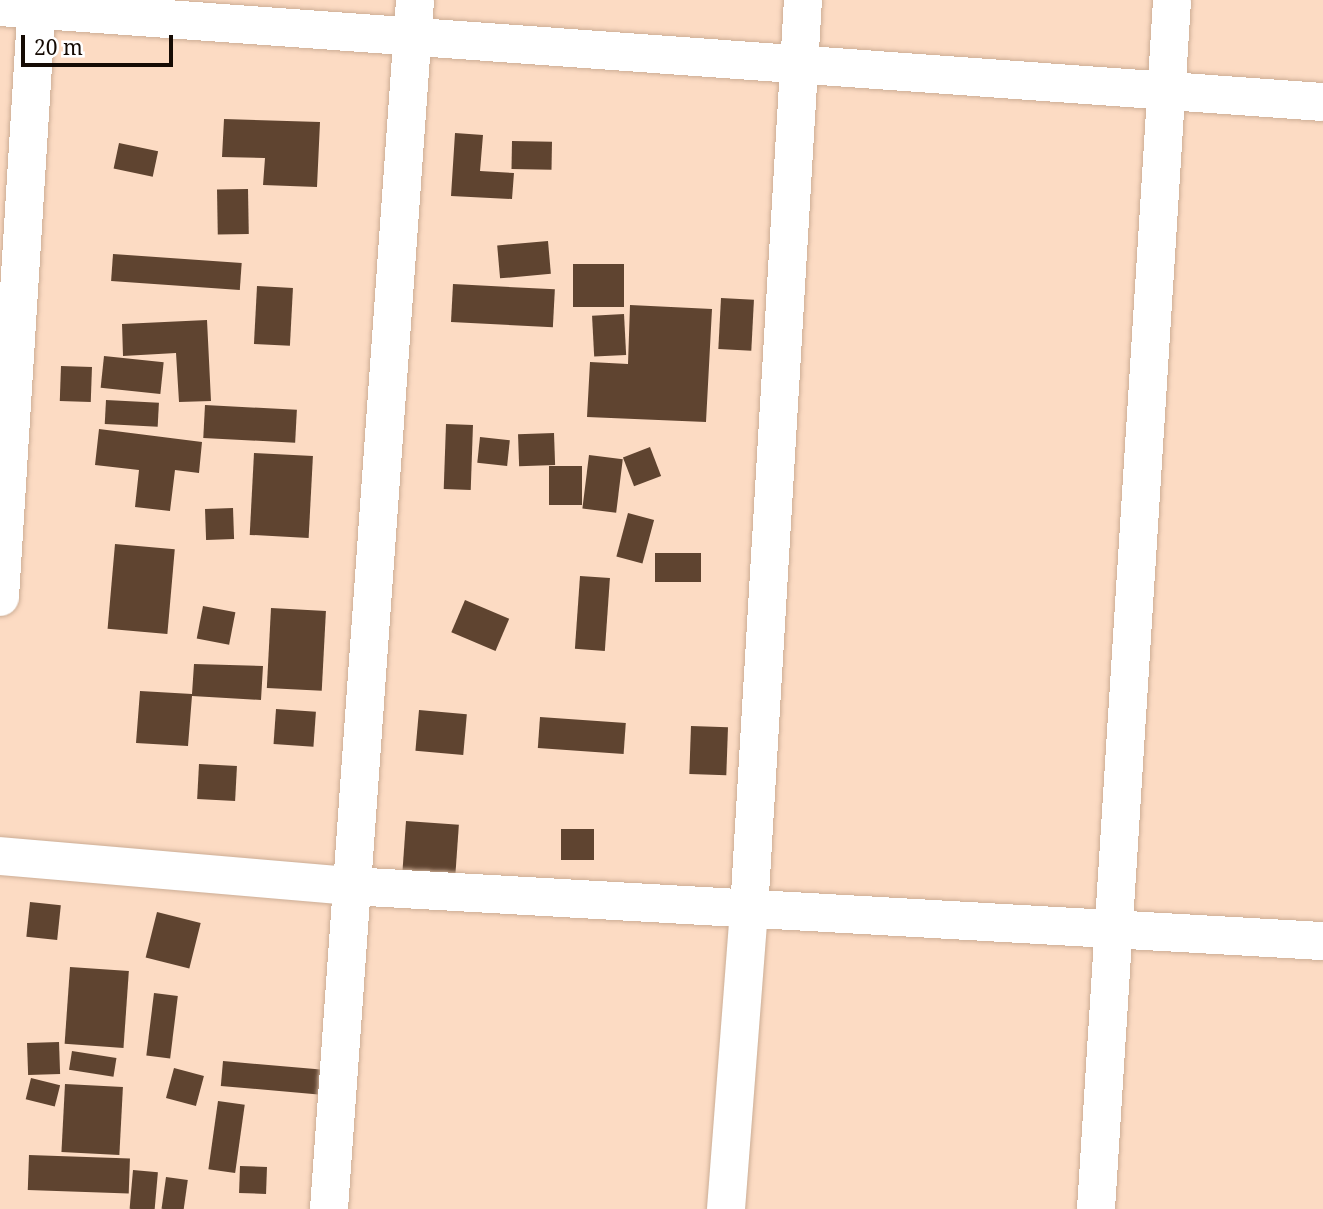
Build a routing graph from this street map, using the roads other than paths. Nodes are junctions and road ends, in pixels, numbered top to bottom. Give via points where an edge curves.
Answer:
1 (803, 0) edge
2 (1172, 0) edge
3 (24, 6) edge
4 (413, 18) edge
5 (800, 62) junction
6 (1166, 90) junction
7 (1323, 103) edge
8 (0, 597) edge
9 (0, 856) edge
10 (350, 886) junction
11 (748, 911) junction
12 (1113, 929) junction
13 (1323, 941) edge
14 (330, 1209) edge
15 (726, 1209) edge
16 (1096, 1209) edge

1 - 5 street
2 - 6 street
3 - 4 street
3 - 8 street
4 - 5 street
4 - 10 street
5 - 6 street
5 - 11 street
6 - 7 street
6 - 12 street
9 - 10 street
10 - 11 street
10 - 14 street
11 - 12 street
11 - 15 street
12 - 13 street
12 - 16 street

